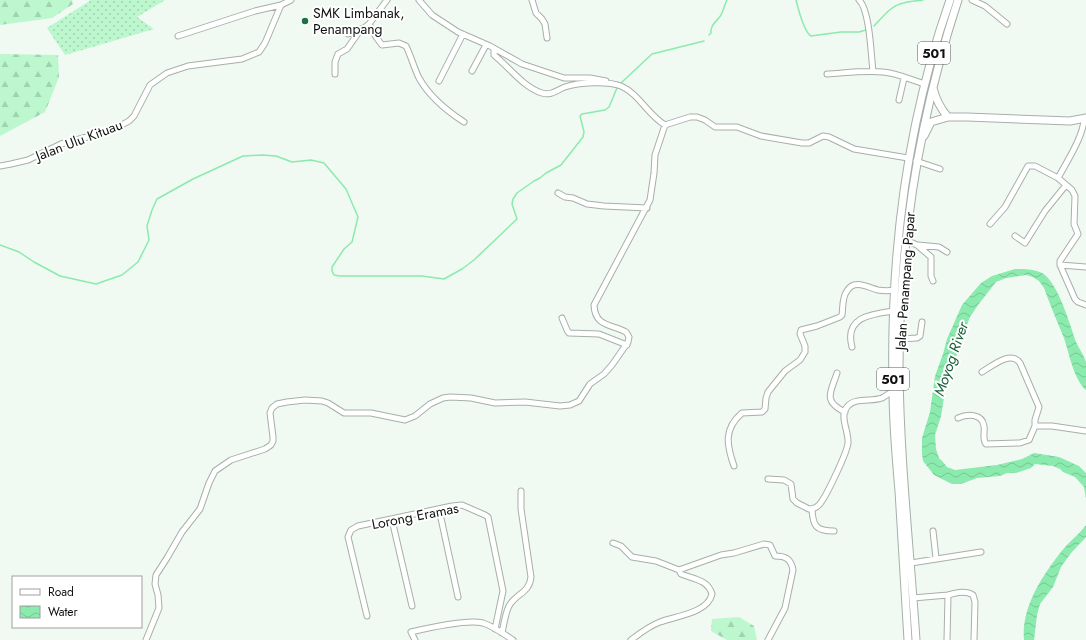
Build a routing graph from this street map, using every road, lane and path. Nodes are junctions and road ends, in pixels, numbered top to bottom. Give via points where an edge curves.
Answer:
1 (291, 0) edge
2 (387, 0) edge
3 (419, 0) edge
4 (532, 0) edge
5 (859, 0) edge
6 (950, 0) edge
7 (958, 0) edge
8 (972, 0) edge
9 (281, 5) junction
10 (369, 24) junction
11 (1007, 24) dead end
12 (362, 29) junction
13 (348, 34) dead end
14 (463, 34) junction
15 (178, 36) dead end
16 (547, 38) dead end
17 (486, 45) junction
18 (494, 49) junction
19 (472, 71) dead end
20 (873, 71) junction
21 (335, 74) dead end
22 (827, 74) dead end
23 (904, 78) junction
24 (573, 79) junction
25 (439, 81) dead end
26 (613, 84) junction
27 (929, 85) junction
28 (565, 87) junction
29 (898, 100) dead end
30 (920, 106) junction
31 (926, 113) junction
32 (948, 117) junction
33 (1085, 118) edge
34 (464, 122) dead end
35 (665, 125) junction
36 (920, 140) junction
37 (908, 158) junction
38 (916, 161) junction
39 (0, 166) edge
40 (940, 169) dead end
41 (1058, 178) junction
42 (1066, 185) junction
43 (558, 193) dead end
44 (646, 208) junction
45 (990, 224) dead end
46 (1015, 236) dead end
47 (906, 240) junction
48 (918, 245) junction
49 (947, 252) dead end
50 (1060, 265) junction
51 (1086, 267) edge
52 (933, 281) dead end
53 (894, 290) junction
54 (1086, 305) edge
55 (893, 311) junction
56 (562, 318) dead end
57 (922, 322) dead end
58 (900, 339) junction
59 (627, 345) junction
60 (852, 347) dead end
61 (982, 372) dead end
62 (837, 373) dead end
63 (893, 391) junction
64 (845, 412) junction
65 (958, 418) dead end
66 (1035, 426) junction
67 (1086, 431) edge
68 (734, 466) dead end
69 (768, 479) dead end
70 (521, 491) dead end
71 (439, 509) junction
72 (812, 510) junction
73 (392, 520) junction
74 (834, 531) dead end
75 (933, 531) dead end
76 (613, 543) dead end
77 (981, 552) dead end
78 (936, 558) junction
79 (911, 563) junction
80 (679, 570) junction
81 (948, 595) junction
82 (458, 597) dead end
83 (913, 598) junction
84 (412, 606) dead end
85 (367, 616) dead end
86 (495, 629) junction
87 (502, 633) junction
88 (146, 640) edge
89 (415, 640) edge
90 (513, 640) edge
91 (631, 640) edge
92 (768, 640) edge
93 (908, 640) edge
94 (916, 640) edge
95 (947, 640) edge
96 (974, 640) edge

1 - 9 street
2 - 10 street
3 - 14 street via 432,15
4 - 16 street via 536,13 545,24
5 - 20 street via 866,13
6 - 27 main road, Jalan Penampang Papar / 501
7 - 27 main road, Jalan Penampang Papar / 501
8 - 11 street via 985,6
9 - 15 street
9 - 39 street, Jalan Ulu Kituau via 259,52 249,57 197,64 167,73 150,85 129,121 98,134 61,144 28,160
10 - 12 street
10 - 34 street via 382,45 399,43 406,46 420,79 428,90 452,115
12 - 13 street
12 - 21 street via 347,49 338,54
14 - 17 street
14 - 25 street
17 - 18 street
17 - 19 street
18 - 24 street via 522,64
18 - 28 street via 494,55 535,89 547,94
20 - 22 street
20 - 23 street
23 - 27 street
23 - 29 street
24 - 26 street via 590,78
24 - 28 street
26 - 28 street via 596,83
26 - 35 street via 631,94
27 - 30 main road, Jalan Penampang Papar / 501
27 - 31 main road, Jalan Penampang Papar / 501
27 - 32 main road
30 - 31 main road
30 - 37 main road, Jalan Penampang Papar / 501
31 - 32 main road
31 - 36 main road, Jalan Penampang Papar / 501
32 - 33 main road via 1070,121
32 - 36 main road via 931,122
33 - 41 street via 1071,155
35 - 37 street via 697,117 715,127 737,126 761,136 809,143 823,136 854,149
35 - 44 street via 654,155 652,188
36 - 38 main road, Jalan Penampang Papar / 501
37 - 53 main road, Jalan Penampang Papar / 501
38 - 40 street
38 - 47 main road, Jalan Penampang Papar / 501
41 - 42 street
41 - 45 street via 1035,166 1028,166 1005,207
42 - 46 street via 1045,211 1029,239 1025,243
42 - 50 street via 1075,196 1074,224 1078,234 1060,261
43 - 44 street via 589,204
44 - 59 street via 594,304 596,314 605,325 626,332 629,339
47 - 48 street
47 - 58 main road, Jalan Penampang Papar / 501 via 902,271
48 - 49 street via 939,247
48 - 52 street via 931,258 930,274
50 - 51 street
50 - 54 street via 1075,299
53 - 55 main road, Jalan Penampang Papar / 501
53 - 68 street via 878,290 862,284 851,287 847,289 840,317 801,330 805,352 768,392 765,409 762,412 742,413 732,425 728,444
55 - 60 street via 868,315 857,321 850,336
55 - 63 main road, Jalan Penampang Papar / 501
56 - 59 street via 570,333 599,334
57 - 58 street via 920,336
58 - 79 main road, Jalan Penampang Papar / 501 via 902,443
59 - 88 street via 610,368 590,384 579,401 570,405 495,403 450,397 430,404 415,416 404,420 371,413 344,413 328,403 318,401 277,404 270,413 273,437 271,445 231,460 215,471 200,509 182,532 156,575 154,584 159,608
61 - 66 street via 1010,357 1018,360 1039,407
62 - 64 street via 830,396 831,401 835,407
63 - 64 street via 882,398 851,404
63 - 93 main road, Jalan Penampang Papar / 501
64 - 72 street via 847,449 822,500
65 - 66 street via 975,415 981,420 986,444 1026,441
66 - 67 street
69 - 72 street via 789,482 792,486 793,499 801,506
70 - 87 street via 521,509 531,577 528,588 509,606
71 - 73 street, Lorong Eramas
71 - 82 street
71 - 86 street, Lorong Eramas via 462,505 488,517 503,586
72 - 74 street via 813,521 817,527
73 - 84 street
73 - 85 street, Lorong Eramas via 355,527 348,535
75 - 78 street
76 - 80 street via 621,546 632,557 656,561
77 - 78 street
78 - 79 street
79 - 83 main road, Jalan Penampang Papar / 501
80 - 91 street via 681,574 708,584 712,594 708,603 655,624
80 - 92 street via 715,556 764,544 770,545 775,556 787,558 794,570 786,604
81 - 83 street
81 - 95 street
81 - 96 street via 969,592 973,595
83 - 94 main road, Jalan Penampang Papar / 501
86 - 87 street
86 - 89 street via 478,622 437,626 411,632
87 - 90 street

